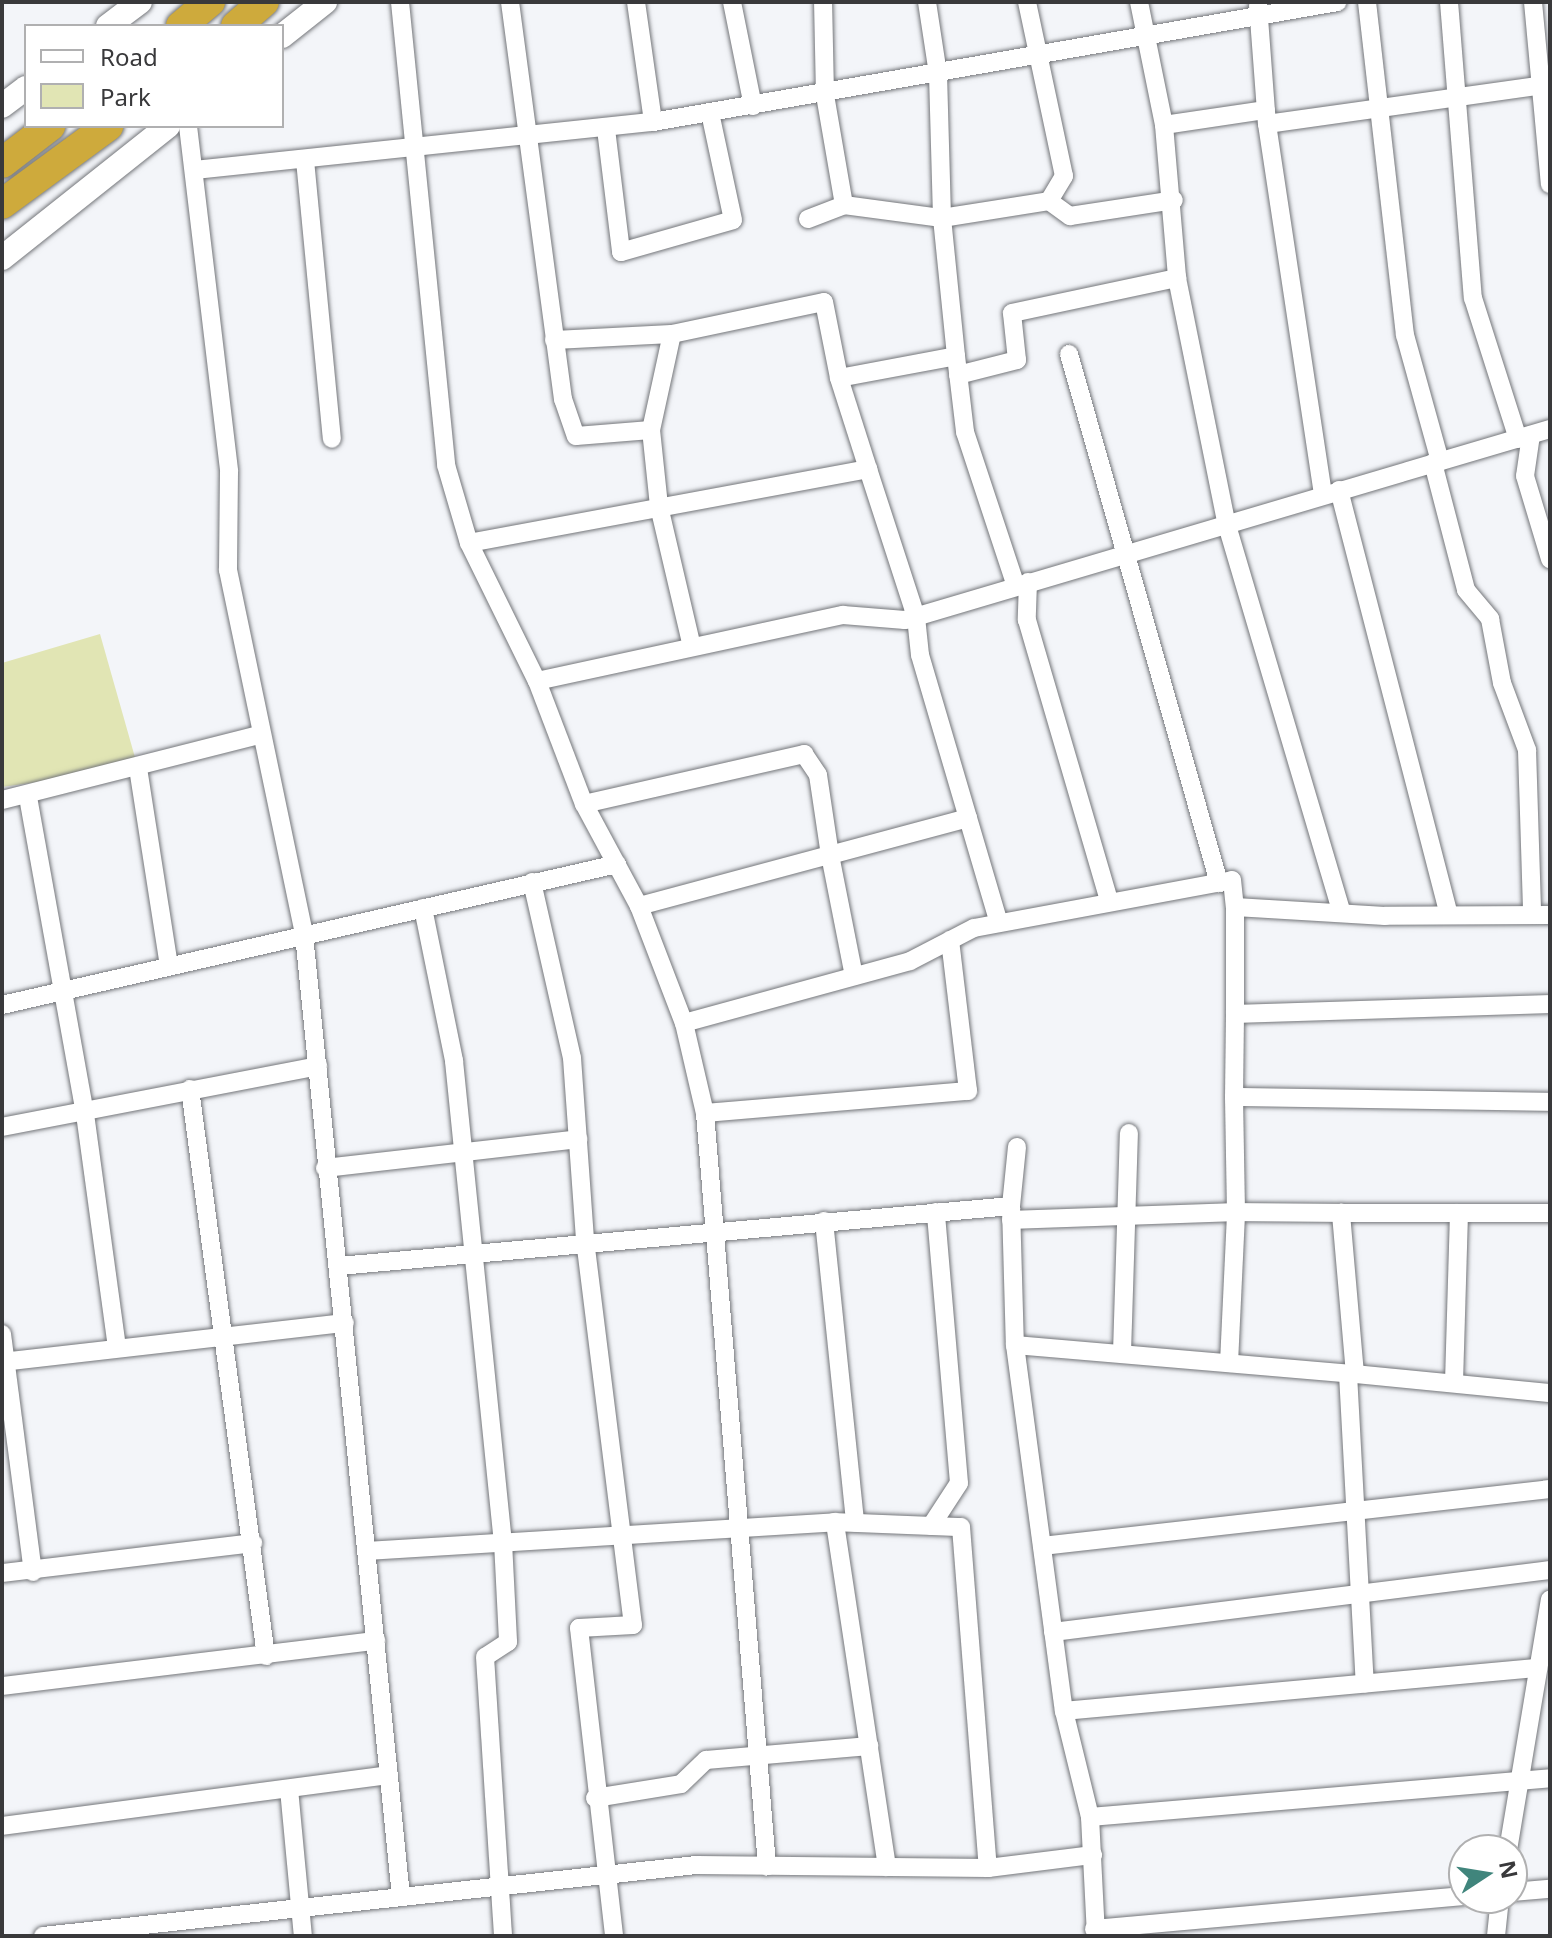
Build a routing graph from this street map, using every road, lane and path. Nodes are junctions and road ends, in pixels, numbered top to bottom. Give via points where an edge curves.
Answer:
1 (140, 2) edge
2 (210, 2) edge
3 (264, 2) edge
4 (325, 2) edge
5 (400, 2) edge
6 (510, 2) edge
7 (636, 2) edge
8 (732, 2) edge
9 (823, 2) edge
10 (927, 2) edge
11 (1027, 2) edge
12 (1139, 2) edge
13 (1338, 2) edge
14 (1367, 2) edge
15 (1449, 2) edge
16 (1533, 2) edge
17 (1258, 8) edge
18 (111, 24) edge
19 (183, 24) edge
20 (238, 24) edge
21 (284, 34) edge
22 (1144, 35) junction
23 (1036, 53) junction
24 (938, 74) junction
25 (1546, 85) edge
26 (24, 90) edge
27 (825, 95) junction
28 (1457, 99) junction
29 (2, 106) edge
30 (753, 106) junction
31 (1379, 111) junction
32 (710, 113) junction
33 (1267, 117) junction
34 (653, 122) junction
35 (1164, 125) junction
36 (47, 128) edge
37 (105, 128) edge
38 (165, 128) edge
39 (188, 128) edge
40 (606, 129) junction
41 (528, 139) junction
42 (416, 150) junction
43 (305, 160) junction
44 (2, 163) edge
45 (194, 170) junction
46 (1550, 184) edge
47 (1174, 200) junction
48 (1049, 201) junction
49 (2, 204) edge
50 (844, 205) junction
51 (942, 218) junction
52 (808, 219) dead end
53 (2, 258) edge
54 (1177, 278) junction
55 (672, 334) junction
56 (554, 340) junction
57 (1069, 354) dead end
58 (957, 366) junction
59 (839, 378) junction
60 (1550, 429) edge
61 (651, 430) junction
62 (1524, 437) junction
63 (332, 439) dead end
64 (1437, 462) junction
65 (868, 469) junction
66 (1331, 492) junction
67 (659, 506) junction
68 (1226, 522) junction
69 (469, 543) junction
70 (1126, 552) junction
71 (1550, 559) edge
72 (1022, 584) junction
73 (916, 617) junction
74 (692, 647) junction
75 (537, 681) junction
76 (259, 735) junction
77 (138, 768) junction
78 (28, 797) junction
79 (2, 800) edge
80 (584, 804) junction
81 (968, 818) junction
82 (830, 855) junction
83 (617, 864) junction
84 (532, 882) junction
85 (1219, 883) junction
86 (1109, 901) junction
87 (639, 906) junction
88 (1235, 907) junction
89 (423, 908) junction
90 (1341, 910) junction
91 (1448, 912) junction
92 (1541, 914) edge
93 (999, 923) junction
94 (304, 935) junction
95 (950, 940) junction
96 (169, 965) junction
97 (854, 976) junction
98 (59, 993) junction
99 (1550, 1004) edge
100 (2, 1005) edge
101 (1235, 1014) junction
102 (684, 1023) junction
103 (318, 1066) junction
104 (190, 1089) junction
105 (1234, 1097) junction
106 (1550, 1102) edge
107 (705, 1113) junction
108 (85, 1114) junction
109 (2, 1127) edge
110 (1129, 1133) dead end
111 (578, 1139) junction
112 (1017, 1147) dead end
113 (462, 1156) junction
114 (325, 1168) junction
115 (936, 1212) junction
116 (1236, 1212) junction
117 (1011, 1213) junction
118 (1341, 1213) junction
119 (1459, 1213) junction
120 (1550, 1213) edge
121 (1126, 1216) junction
122 (824, 1221) junction
123 (714, 1230) junction
124 (585, 1240) junction
125 (470, 1252) junction
126 (339, 1266) junction
127 (345, 1323) junction
128 (2, 1334) edge
129 (225, 1337) junction
130 (1015, 1345) junction
131 (117, 1348) junction
132 (1122, 1353) junction
133 (4, 1362) edge
134 (1229, 1363) junction
135 (1352, 1374) junction
136 (1454, 1382) junction
137 (1550, 1393) edge
138 (1550, 1489) edge
139 (1360, 1510) junction
140 (835, 1522) junction
141 (855, 1522) junction
142 (931, 1526) junction
143 (739, 1527) junction
144 (622, 1533) junction
145 (503, 1542) junction
146 (253, 1543) junction
147 (1042, 1546) junction
148 (367, 1551) junction
149 (1550, 1570) edge
150 (33, 1572) junction
151 (2, 1573) edge
152 (1359, 1594) junction
153 (1550, 1599) edge
154 (1053, 1632) junction
155 (376, 1641) junction
156 (266, 1656) junction
157 (1542, 1662) edge
158 (1365, 1684) junction
159 (2, 1686) edge
160 (1064, 1711) junction
161 (869, 1746) junction
162 (758, 1755) junction
163 (389, 1775) junction
164 (1550, 1778) edge
165 (1519, 1780) junction
166 (289, 1789) junction
167 (595, 1798) junction
168 (1090, 1817) junction
169 (2, 1826) edge
170 (1511, 1834) edge
171 (1093, 1855) junction
172 (767, 1866) junction
173 (887, 1867) junction
174 (988, 1868) junction
175 (603, 1875) junction
176 (500, 1885) junction
177 (1550, 1889) edge
178 (1528, 1891) edge
179 (401, 1896) junction
180 (1448, 1898) edge
181 (300, 1908) junction
182 (1498, 1914) edge
183 (1095, 1933) edge
184 (43, 1936) edge
185 (303, 1936) edge
186 (503, 1936) edge
187 (614, 1936) edge
188 (1496, 1936) edge

1 - 18 street
2 - 19 highway
3 - 20 highway
4 - 21 street
5 - 42 street
6 - 41 street
7 - 34 street
8 - 30 street
9 - 27 street
10 - 24 street
11 - 23 street
12 - 22 street
13 - 17 street
14 - 31 street
15 - 28 street
16 - 25 street
17 - 22 street
17 - 33 street
22 - 23 street
22 - 35 street
23 - 24 street
23 - 48 street via 1064,176
24 - 27 street
24 - 51 street
25 - 28 street
25 - 46 street
26 - 29 street
27 - 30 street
27 - 50 street
28 - 31 street
28 - 62 street via 1473,298
30 - 32 street
31 - 33 street
31 - 64 street via 1405,335
32 - 34 street
32 - 40 street via 733,220 621,252
33 - 35 street
33 - 66 street
34 - 40 street
35 - 47 street
36 - 44 highway
37 - 49 highway
38 - 53 street
39 - 45 street
40 - 41 street
41 - 42 street
41 - 56 street
42 - 43 street
42 - 69 street via 446,465
43 - 45 street
43 - 63 street
45 - 76 street via 229,472 228,570
47 - 48 street via 1070,216
47 - 54 street
48 - 51 street
50 - 51 street
50 - 52 street
51 - 58 street
54 - 58 street via 1012,313 1017,360
54 - 68 street
55 - 56 street
55 - 59 street via 824,302
55 - 61 street
56 - 61 street via 576,436
57 - 70 street
58 - 59 street
58 - 72 street via 965,432
59 - 65 street
60 - 62 street
61 - 67 street
62 - 64 street
62 - 71 street via 1525,476
64 - 66 street
64 - 92 street via 1466,590 1490,619 1502,683 1527,750
65 - 67 street
65 - 73 street
66 - 68 street
66 - 91 street
67 - 69 street
67 - 74 street
68 - 70 street
68 - 90 street
69 - 75 street
70 - 72 street
70 - 85 street
72 - 73 street
72 - 86 street via 1027,620
73 - 74 street via 843,615
73 - 81 street via 920,655
74 - 75 street
75 - 80 street
76 - 77 street
76 - 94 street
77 - 78 street
77 - 96 street
78 - 79 street
78 - 98 street
80 - 82 street via 804,754 818,775
80 - 83 street
81 - 82 street
81 - 93 street
82 - 87 street
82 - 97 street
83 - 84 street
83 - 87 street
84 - 89 street
84 - 111 street via 572,1058
85 - 86 street
85 - 88 street via 1232,880
86 - 93 street
87 - 102 street
88 - 90 street
88 - 101 street
89 - 94 street
89 - 113 street via 454,1061
90 - 91 street via 1385,916
91 - 92 street
93 - 95 street
94 - 96 street
94 - 103 street
95 - 97 street via 910,961
95 - 107 street via 968,1091
96 - 98 street
97 - 102 street
98 - 100 street
98 - 108 street
99 - 101 street
101 - 105 street
102 - 107 street
103 - 104 street
103 - 114 street
104 - 108 street
104 - 129 street
105 - 106 street
105 - 116 street
107 - 123 street
108 - 109 street
108 - 131 street
110 - 121 street
111 - 113 street
111 - 124 street
112 - 117 street
113 - 114 street
113 - 125 street
114 - 126 street
115 - 117 street
115 - 122 street
115 - 142 street via 959,1483
116 - 118 street
116 - 121 street
116 - 134 street
117 - 121 street
117 - 130 street
118 - 119 street
118 - 135 street
119 - 120 street
119 - 136 street
121 - 132 street
122 - 123 street
122 - 141 street
123 - 124 street
123 - 143 street
124 - 125 street
124 - 144 street
125 - 126 street
125 - 145 street
126 - 127 street
127 - 129 street
127 - 148 street
128 - 133 street
129 - 131 street
129 - 146 street
130 - 132 street
130 - 147 street
131 - 133 street
132 - 134 street
133 - 150 street
134 - 135 street
135 - 136 street
135 - 139 street
136 - 137 street
138 - 139 street
139 - 147 street
139 - 152 street
140 - 141 street
140 - 143 street
140 - 161 street
141 - 142 street
142 - 174 street via 961,1527
143 - 144 street
143 - 162 street
144 - 145 street
144 - 167 street via 633,1625 579,1628
145 - 148 street
145 - 176 street via 508,1642 485,1657
146 - 150 street
146 - 156 street
147 - 154 street
148 - 155 street
149 - 152 street
150 - 151 street
152 - 154 street
152 - 158 street
153 - 157 street
154 - 160 street
155 - 156 street
155 - 163 street
156 - 159 street
157 - 158 street
157 - 165 street
158 - 160 street
160 - 168 street
161 - 162 street
161 - 173 street
162 - 167 street via 706,1760 681,1784
162 - 172 street
163 - 166 street
163 - 179 street
164 - 165 street
165 - 168 street
165 - 170 street
166 - 169 street
166 - 181 street
167 - 175 street
168 - 171 street
171 - 174 street
171 - 183 street
172 - 173 street
172 - 175 street via 697,1865
173 - 174 street
175 - 176 street
175 - 187 street
176 - 179 street
176 - 186 street
177 - 178 street
179 - 181 street
180 - 183 street
181 - 184 street
181 - 185 street
182 - 188 street

